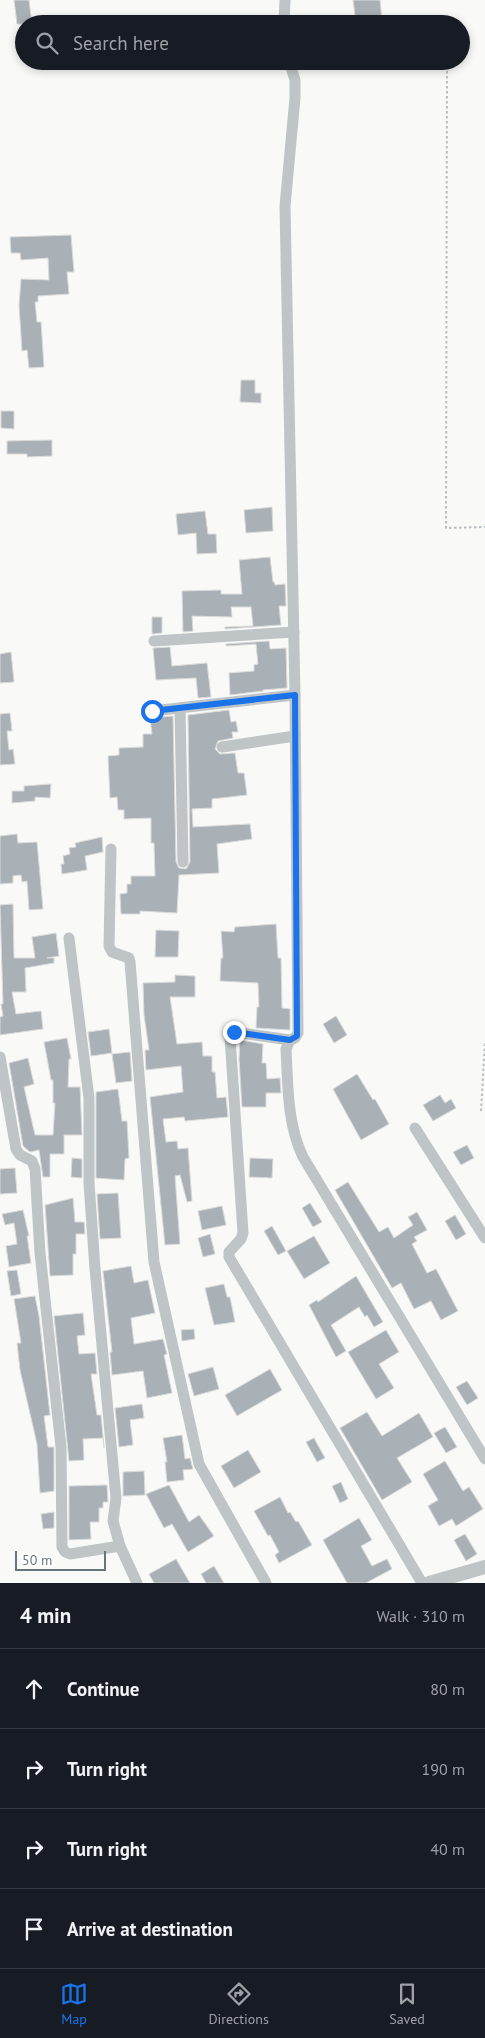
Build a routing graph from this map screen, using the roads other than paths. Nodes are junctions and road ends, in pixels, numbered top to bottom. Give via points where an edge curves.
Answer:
1 (285, 0) edge
2 (284, 15) edge
3 (291, 70) edge
4 (294, 632) junction
5 (154, 641) dead end
6 (295, 695) junction
7 (180, 708) junction
8 (152, 711) dead end
9 (294, 736) junction
10 (222, 746) dead end
11 (111, 849) dead end
12 (183, 862) dead end
13 (69, 938) dead end
14 (290, 1040) junction
15 (0, 1057) edge
16 (415, 1128) dead end
17 (485, 1238) edge
18 (485, 1459) edge
19 (120, 1546) junction
20 (485, 1567) edge
21 (137, 1583) edge
22 (266, 1583) edge
23 (422, 1583) edge
24 (429, 1583) edge

1 - 2 street
3 - 4 street via 295,98 285,206
4 - 5 street
4 - 6 street
6 - 7 street
6 - 9 street
7 - 8 street
7 - 12 street
9 - 10 street
9 - 14 street via 298,1033
11 - 22 street via 109,946 112,952 126,956 130,962 154,1262 199,1464
13 - 19 street via 89,1098 94,1269 116,1498 113,1521
14 - 18 street via 286,1049 290,1118 297,1145
14 - 23 street via 234,1032 230,1037 243,1233 232,1246 229,1258
15 - 19 street via 16,1149 32,1161 35,1169 40,1253 61,1447 62,1547 70,1554
16 - 17 street
19 - 21 street
20 - 24 street

